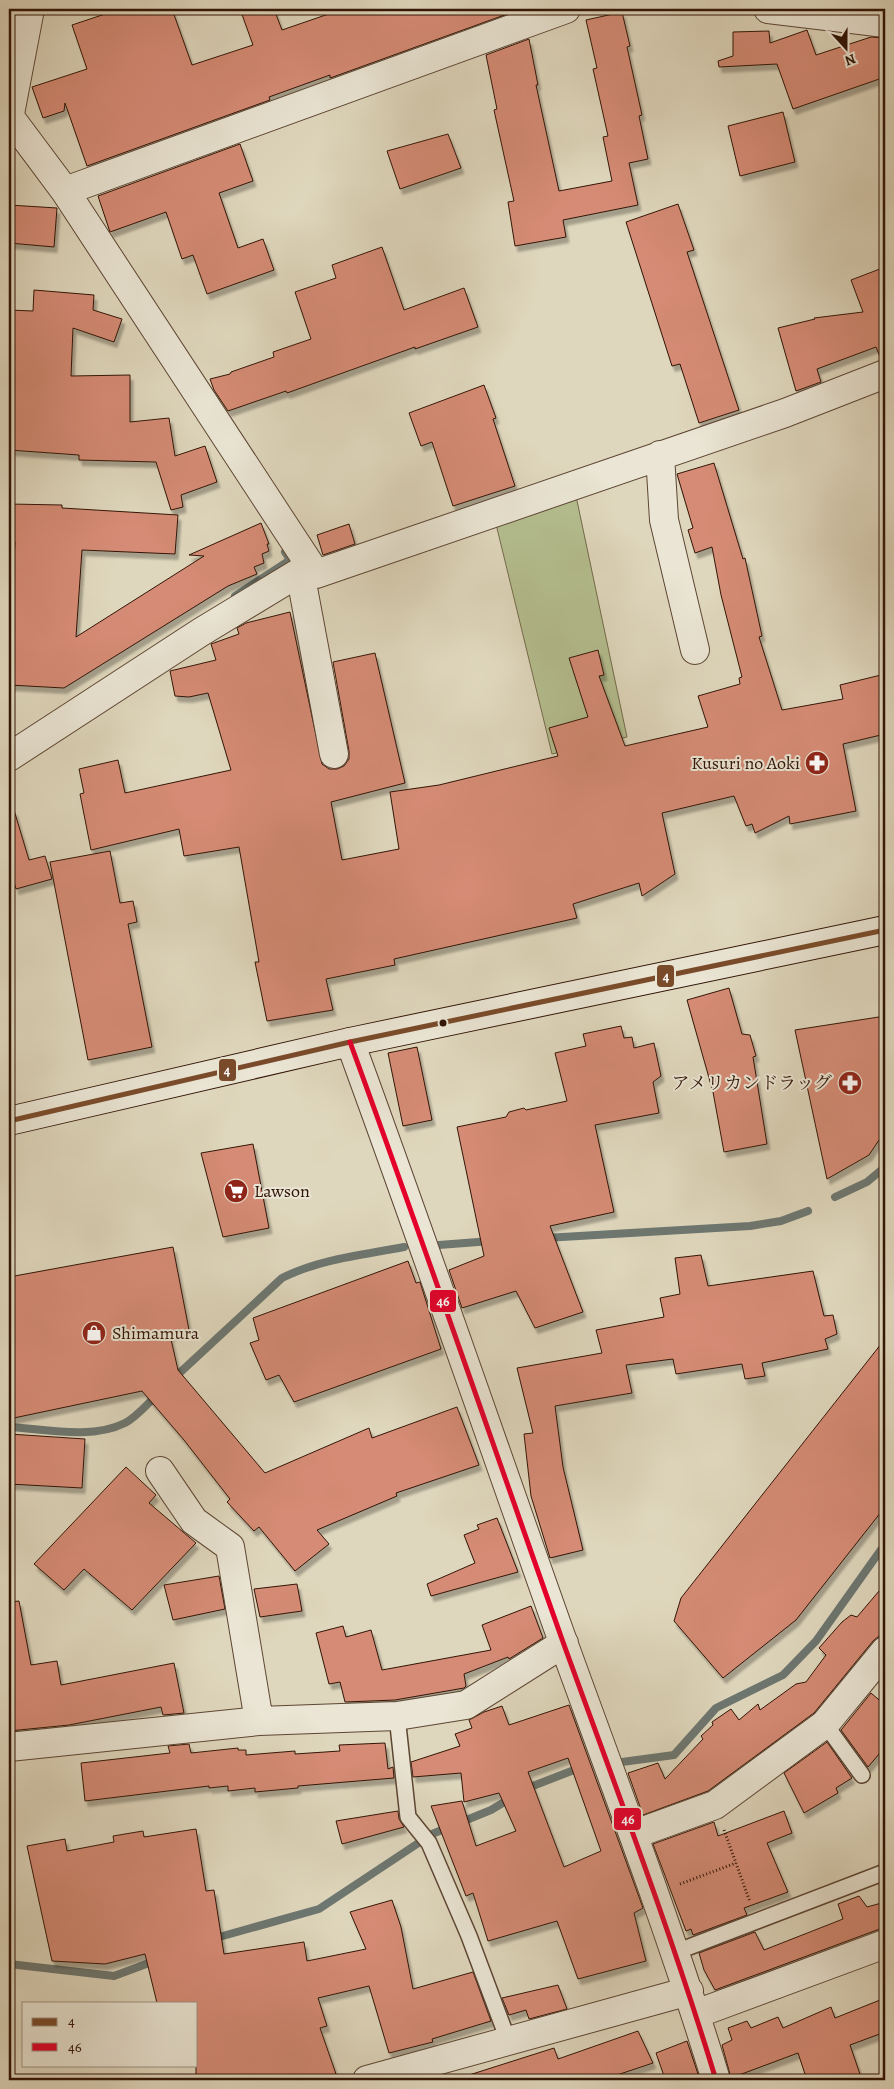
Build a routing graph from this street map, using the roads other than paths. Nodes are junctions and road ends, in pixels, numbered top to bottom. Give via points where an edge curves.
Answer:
1 (30, 9) edge
2 (566, 9) edge
3 (768, 9) edge
4 (885, 23) edge
5 (9, 118) edge
6 (64, 191) junction
7 (885, 374) edge
8 (660, 455) junction
9 (305, 569) junction
10 (695, 650) dead end
11 (334, 754) dead end
12 (9, 757) edge
13 (885, 930) edge
14 (350, 1042) junction
15 (9, 1121) edge
16 (160, 1471) dead end
17 (564, 1643) junction
18 (885, 1651) edge
19 (396, 1716) junction
20 (259, 1721) junction
21 (825, 1724) junction
22 (9, 1747) edge
23 (862, 1775) dead end
24 (635, 1834) junction
25 (885, 1872) edge
26 (885, 1944) edge
27 (676, 1952) junction
28 (692, 2002) junction
29 (508, 2040) junction
30 (367, 2080) edge
31 (716, 2080) edge

1 - 5 street
2 - 6 street
3 - 4 street
5 - 6 street
6 - 9 street
7 - 8 street
8 - 9 street via 316,574
8 - 10 street via 664,520
9 - 11 street
9 - 12 street via 201,632
13 - 14 street
14 - 15 street
14 - 17 street
16 - 20 street via 194,1521 230,1546
17 - 19 street via 466,1704
17 - 24 street
18 - 21 street
19 - 20 street
19 - 29 lane via 408,1817 426,1838 469,1936
20 - 22 street
21 - 23 lane
21 - 24 street via 715,1805
24 - 27 street
25 - 27 lane
26 - 28 street
27 - 28 street
28 - 29 street
28 - 31 street
29 - 30 street

